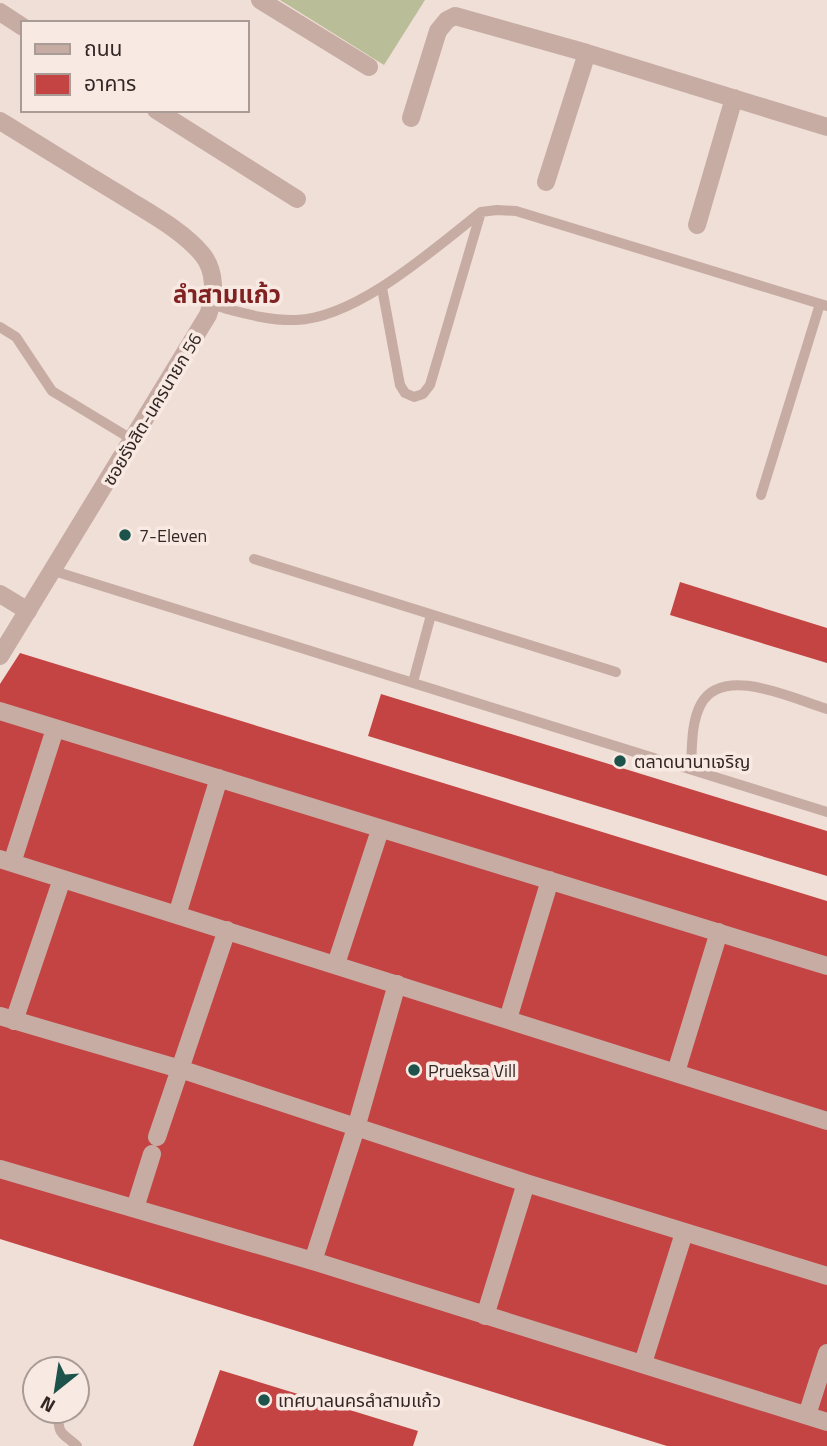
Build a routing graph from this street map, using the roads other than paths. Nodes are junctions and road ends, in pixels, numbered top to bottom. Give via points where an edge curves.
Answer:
1 (260, 0) edge
2 (0, 12) edge
3 (21, 26) edge
4 (587, 53) junction
5 (369, 67) dead end
6 (734, 99) junction
7 (159, 112) edge
8 (411, 118) dead end
9 (0, 121) edge
10 (827, 127) edge
11 (546, 183) dead end
12 (297, 199) dead end
13 (481, 212) junction
14 (697, 225) dead end
15 (382, 288) junction
16 (212, 305) junction
17 (823, 305) edge
18 (0, 327) edge
19 (133, 440) junction
20 (761, 495) dead end
21 (254, 559) dead end
22 (54, 571) junction
23 (0, 594) edge
24 (28, 611) junction
25 (431, 615) junction
26 (0, 656) edge
27 (616, 672) dead end
28 (413, 682) junction
29 (827, 709) edge
30 (0, 711) edge
31 (55, 729) junction
32 (691, 769) junction
33 (219, 778) junction
34 (827, 812) edge
35 (380, 830) junction
36 (6, 861) edge
37 (62, 879) junction
38 (550, 880) junction
39 (177, 915) junction
40 (227, 930) junction
41 (719, 932) junction
42 (335, 964) junction
43 (827, 966) edge
44 (397, 984) junction
45 (7, 1018) edge
46 (508, 1019) junction
47 (180, 1069) junction
48 (676, 1072) junction
49 (827, 1121) edge
50 (356, 1128) junction
51 (0, 1169) edge
52 (526, 1182) junction
53 (135, 1209) junction
54 (684, 1233) junction
55 (313, 1261) junction
56 (827, 1276) edge
57 (485, 1316) junction
58 (827, 1353) edge
59 (643, 1363) junction
60 (807, 1415) junction
61 (827, 1422) edge
62 (58, 1425) edge
63 (79, 1446) edge

1 - 5 street
2 - 3 street
4 - 6 street
4 - 8 street via 455,16 438,31
4 - 11 street
6 - 10 street
6 - 14 street
7 - 12 street
9 - 16 street, ซอยรังสิต-นครนายก 56 via 183,236 211,270
13 - 15 lane
13 - 15 lane via 430,385 423,394 414,397 400,385
13 - 17 lane via 516,211
15 - 16 lane via 339,309 299,320 266,319
16 - 19 street, ซอยรังสิต-นครนายก 56
17 - 20 lane
18 - 19 lane via 16,337 52,391
19 - 22 street, ซอยรังสิต-นครนายก 56
21 - 25 lane
22 - 24 street, ซอยรังสิต-นครนายก 56
22 - 28 lane
23 - 24 street
24 - 26 street, ซอยรังสิต-นครนายก 56
25 - 27 lane
25 - 28 lane
28 - 32 lane
29 - 32 lane via 747,685 723,685 710,691 700,705
30 - 31 street
31 - 33 street
31 - 36 street
32 - 34 lane
33 - 35 street
33 - 39 street
35 - 38 street
35 - 42 street
36 - 37 street
37 - 39 street
37 - 45 street
38 - 41 street
38 - 46 street
39 - 40 street
40 - 42 street
40 - 47 street
41 - 43 street
41 - 48 street
42 - 44 street
44 - 46 street
44 - 50 street
45 - 47 street
46 - 48 street
47 - 50 street
47 - 53 street
48 - 49 street
50 - 52 street
50 - 55 street
51 - 53 street
52 - 54 street
52 - 57 street
53 - 55 street
54 - 56 street
54 - 59 street
55 - 57 street
57 - 59 street
58 - 60 street
59 - 60 street
60 - 61 street
62 - 63 lane via 63,1437

